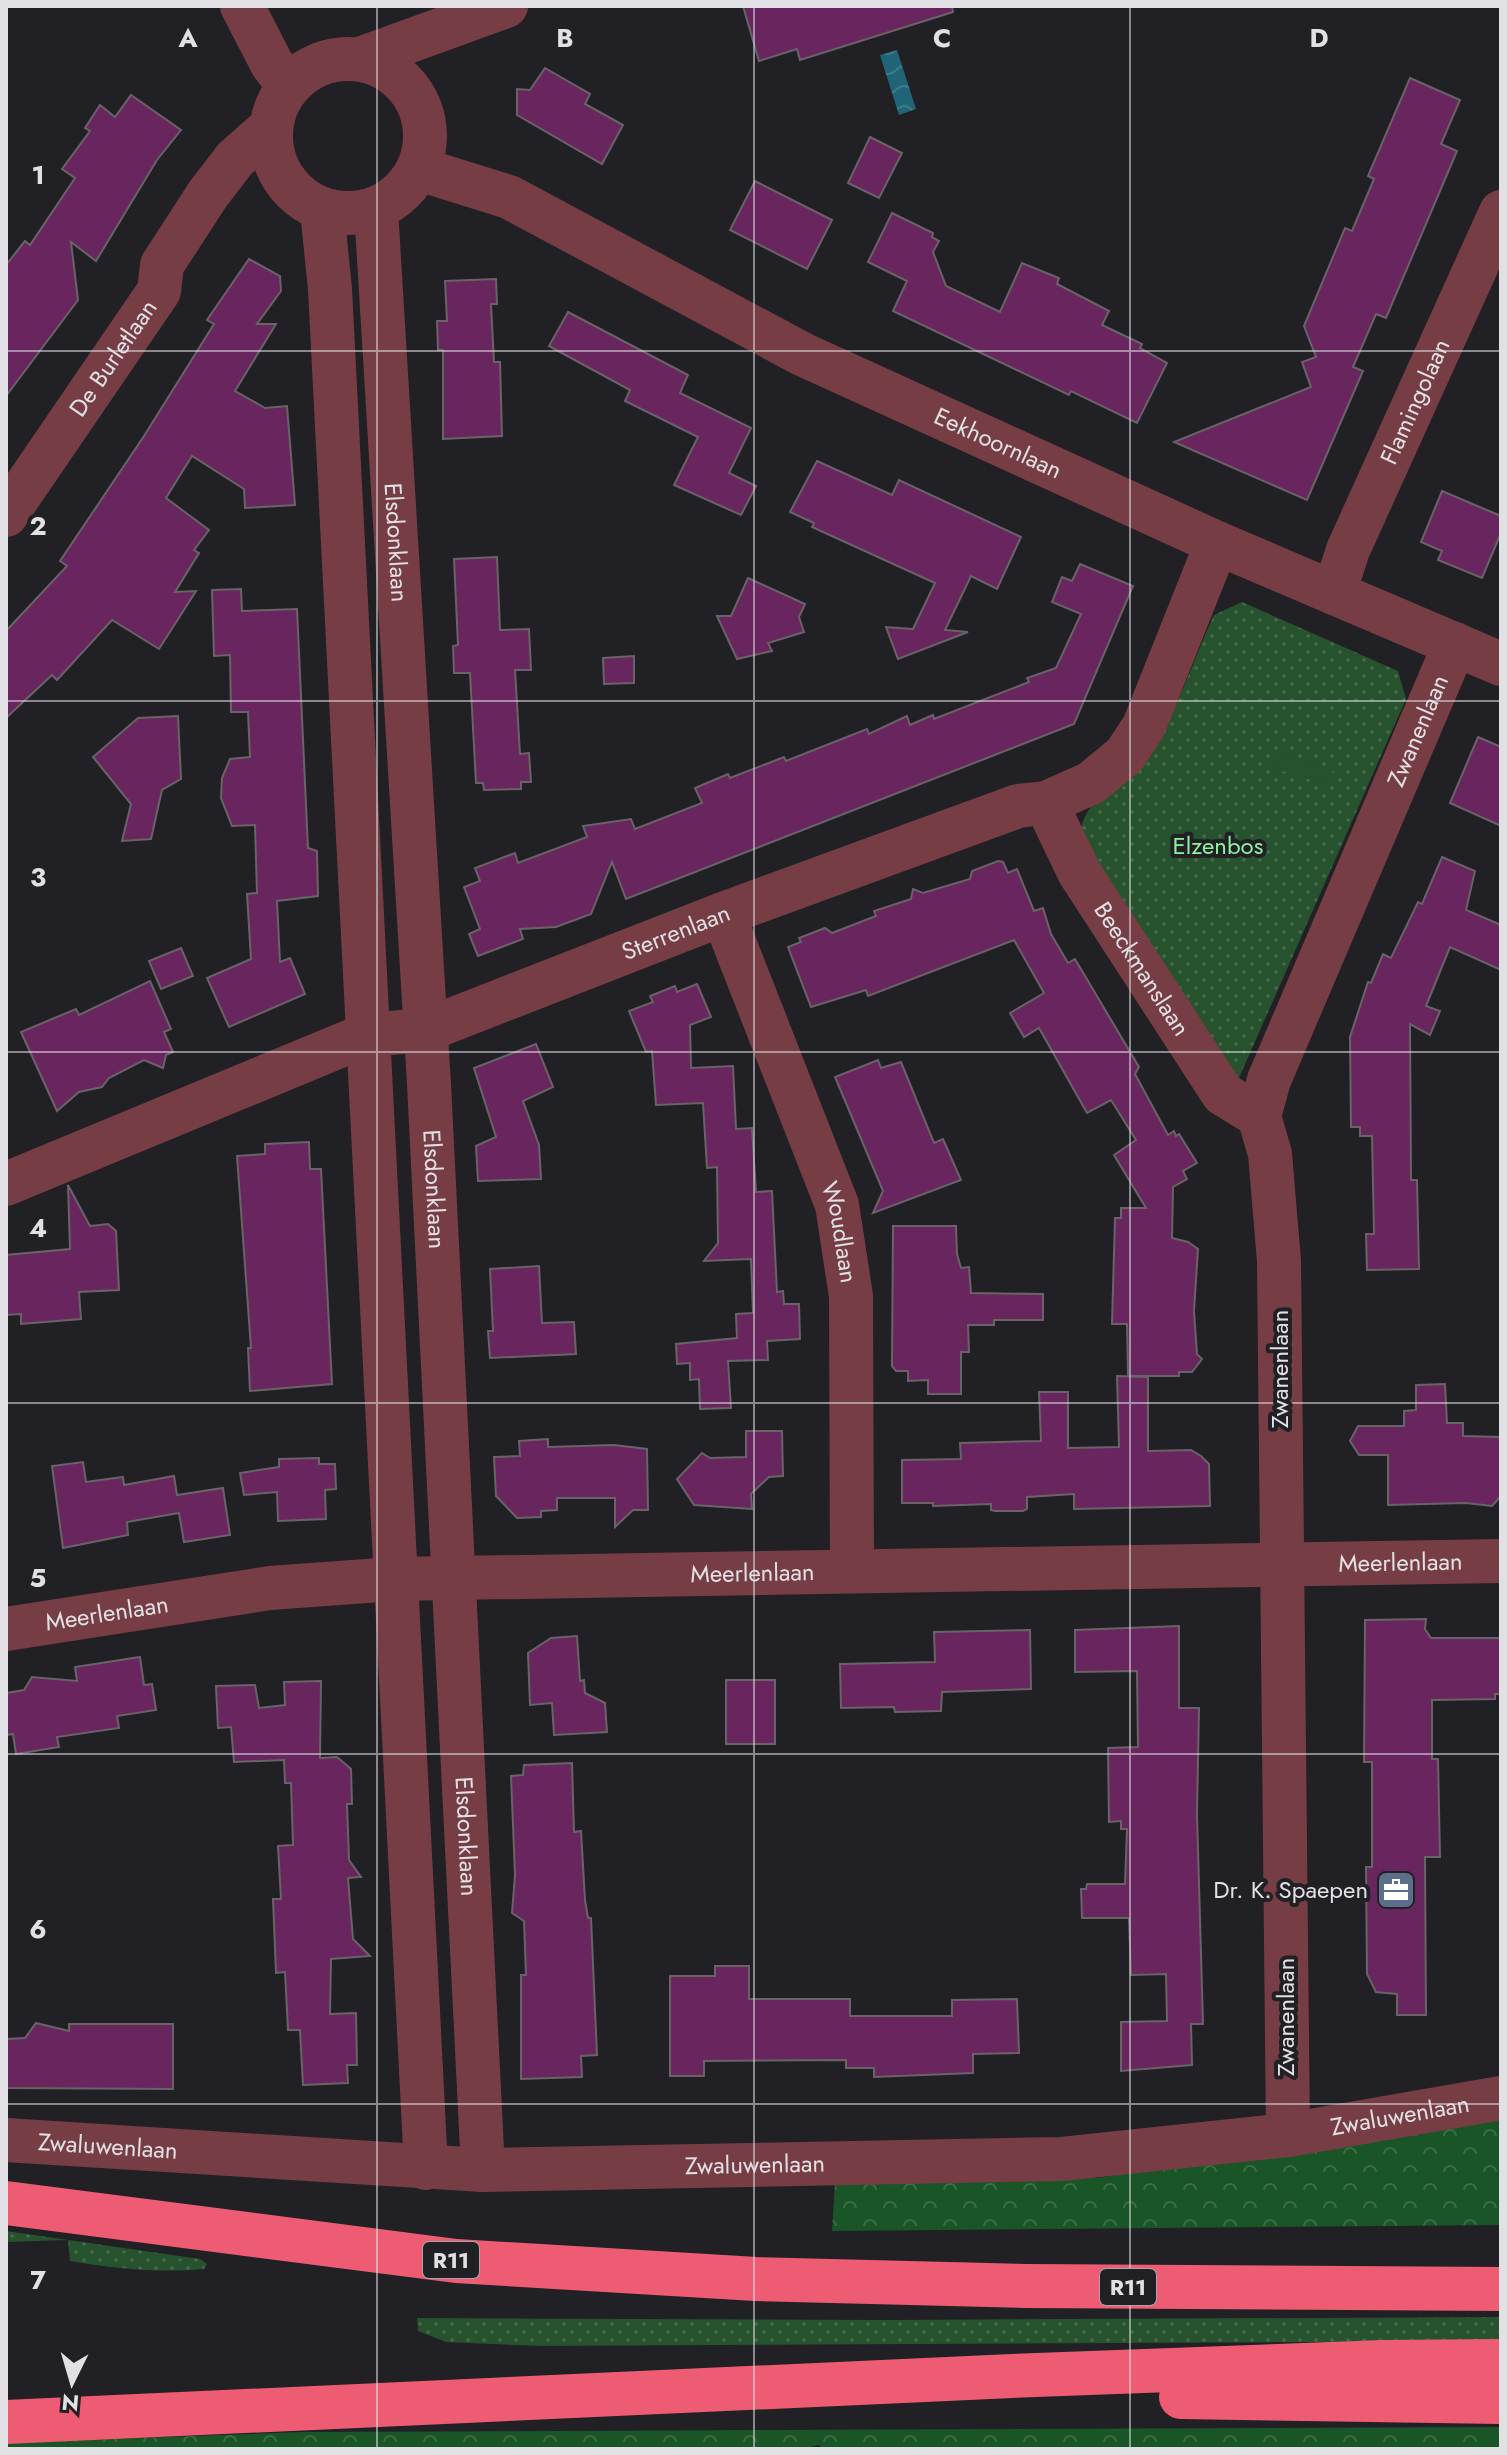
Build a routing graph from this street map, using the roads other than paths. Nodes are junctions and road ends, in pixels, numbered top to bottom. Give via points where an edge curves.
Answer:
1 (242, 6) edge
2 (506, 6) edge
3 (457, 22) junction
4 (360, 59) junction
5 (405, 84) junction
6 (289, 86) junction
7 (271, 127) junction
8 (422, 148) junction
9 (280, 179) junction
10 (208, 194) junction
11 (376, 209) junction
12 (322, 210) junction
13 (1501, 212) edge
14 (6, 515) edge
15 (1217, 543) junction
16 (1334, 593) junction
17 (1455, 644) junction
18 (1501, 664) edge
19 (1046, 803) junction
20 (723, 914) junction
21 (426, 1030) junction
22 (366, 1035) junction
23 (1259, 1116) junction
24 (6, 1184) edge
25 (1501, 1561) edge
26 (1283, 1565) junction
27 (852, 1569) junction
28 (454, 1576) junction
29 (394, 1579) junction
30 (6, 1629) edge
31 (1501, 2098) edge
32 (1288, 2135) junction
33 (6, 2140) edge
34 (426, 2168) junction
35 (483, 2170) junction
36 (6, 2203) edge
37 (1501, 2289) edge
38 (1501, 2361) edge
39 (1012, 2376) junction
40 (1501, 2402) edge
41 (6, 2422) edge

1 - 6 street
2 - 3 street
3 - 4 street
3 - 5 street
4 - 5 street via 385,68
4 - 6 street via 321,64
5 - 8 street via 419,104
6 - 7 street
7 - 9 street via 271,151
7 - 10 street, De Burletlaan via 235,159
8 - 11 street via 408,186
8 - 15 street, Eekhoornlaan via 802,354
9 - 10 street via 248,180
9 - 12 street
10 - 14 street, De Burletlaan via 162,265 159,291
11 - 12 street via 349,214
11 - 21 street, Elsdonklaan
12 - 22 street
13 - 16 street, Flamingolaan via 1348,550
15 - 16 street, Eekhoornlaan
15 - 19 street, Sterrenlaan via 1144,726 1125,755 1091,783
16 - 17 street, Eekhoornlaan
17 - 18 street, Eekhoornlaan
17 - 23 street, Zwanenlaan via 1269,1080
19 - 20 street, Sterrenlaan via 1018,806
19 - 23 street, Beeckmanslaan via 1079,872 1223,1094
20 - 21 street, Sterrenlaan
20 - 27 street, Woudlaan via 837,1205 851,1296
21 - 22 street, Sterrenlaan
21 - 28 street, Elsdonklaan
22 - 24 street, Sterrenlaan
22 - 29 street
23 - 26 street, Zwanenlaan via 1270,1154 1279,1261
25 - 26 street, Meerlenlaan
26 - 27 street, Meerlenlaan
26 - 32 street, Zwanenlaan
27 - 28 street, Meerlenlaan
28 - 29 street, Meerlenlaan
28 - 35 street, Elsdonklaan
29 - 30 street, Meerlenlaan via 270,1588
29 - 34 street
31 - 32 street, Zwaluwenlaan
32 - 35 street, Zwaluwenlaan via 1062,2159
33 - 34 street, Zwaluwenlaan
34 - 35 street, Zwaluwenlaan
36 - 37 highway, R11 via 456,2261 756,2279
38 - 39 highway
39 - 40 highway via 1165,2397
39 - 41 highway

